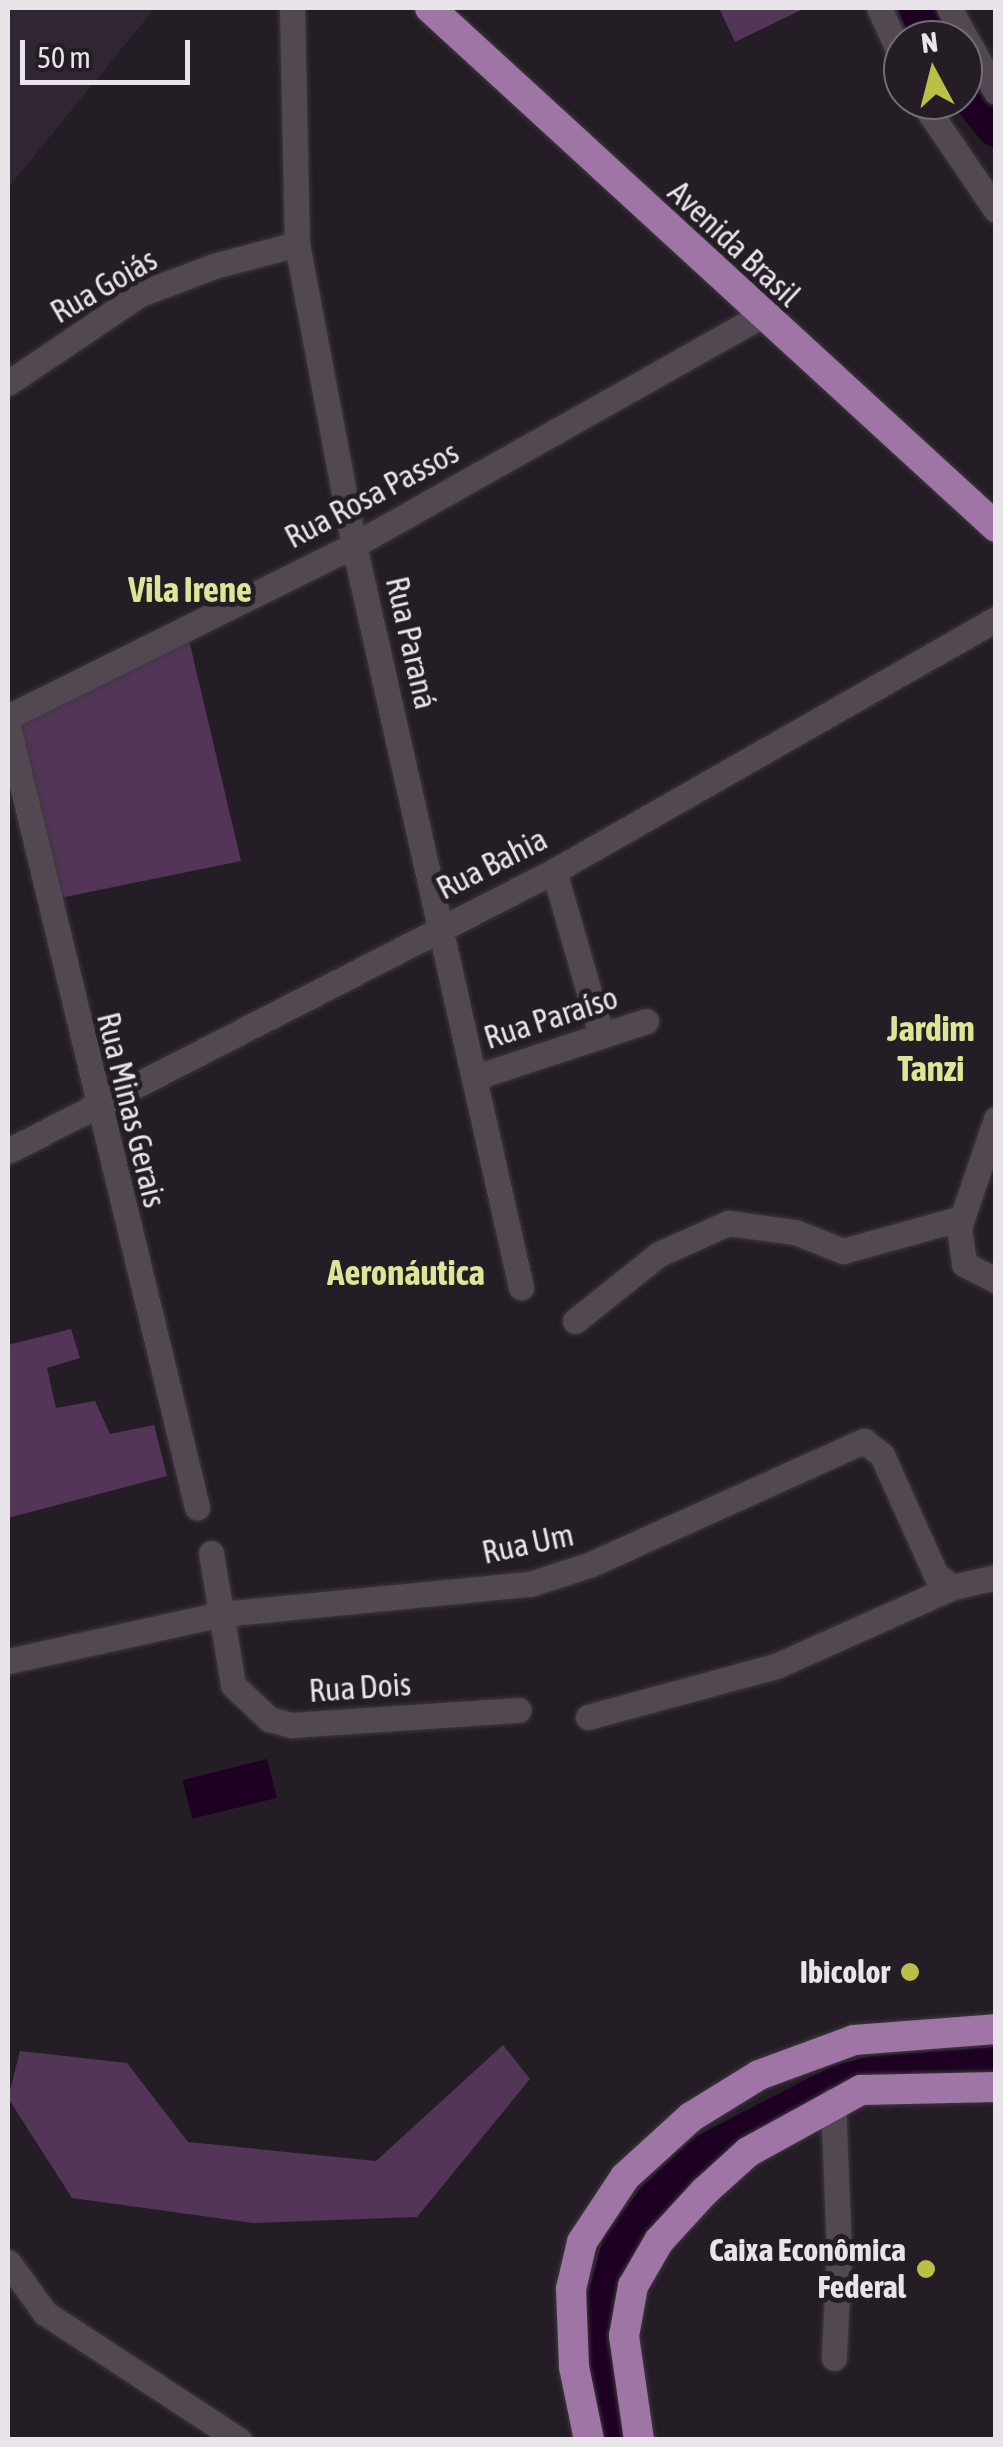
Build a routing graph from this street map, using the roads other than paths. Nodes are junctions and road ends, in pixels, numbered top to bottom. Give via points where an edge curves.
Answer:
1 (292, 8) edge
2 (430, 8) edge
3 (949, 8) edge
4 (996, 92) edge
5 (935, 120) edge
6 (996, 210) edge
7 (297, 244) junction
8 (760, 316) junction
9 (8, 383) edge
10 (996, 527) edge
11 (354, 545) junction
12 (996, 619) edge
13 (8, 717) edge
14 (8, 727) edge
15 (554, 871) junction
16 (444, 924) junction
17 (646, 1021) dead end
18 (601, 1034) junction
19 (476, 1076) junction
20 (95, 1102) junction
21 (996, 1120) edge
22 (8, 1150) edge
23 (962, 1218) junction
24 (996, 1280) edge
25 (521, 1287) dead end
26 (576, 1322) dead end
27 (196, 1507) dead end
28 (211, 1554) dead end
29 (996, 1577) edge
30 (954, 1588) junction
31 (222, 1614) junction
32 (8, 1661) edge
33 (519, 1710) dead end
34 (588, 1717) dead end
35 (996, 2029) edge
36 (991, 2093) edge
37 (833, 2101) junction
38 (8, 2262) edge
39 (834, 2358) dead end
40 (239, 2440) edge
41 (589, 2440) edge
42 (639, 2440) edge

1 - 7 street, Rua Paraná
2 - 8 main road, Avenida Brasil
3 - 4 street
5 - 6 street
7 - 9 street, Rua Goiás via 140,294
7 - 11 street, Rua Paraná
8 - 10 main road, Avenida Brasil
8 - 11 street, Rua Rosa Passos
11 - 13 street, Rua Rosa Passos
11 - 16 street, Rua Paraná
12 - 15 street, Rua Bahia
14 - 20 street, Rua Minas Gerais
15 - 16 street, Rua Bahia
15 - 18 street
16 - 19 street, Rua Paraná
16 - 20 street, Rua Bahia
17 - 18 street, Rua Paraíso
18 - 19 street, Rua Paraíso
19 - 25 street, Rua Paraná
20 - 22 street, Rua Bahia
20 - 27 street, Rua Minas Gerais
21 - 23 street
23 - 24 street via 959,1248 969,1269
23 - 26 street via 842,1251 795,1232 728,1223 659,1254
28 - 31 street, Rua Dois
29 - 30 street
30 - 31 street, Rua Um via 936,1575 882,1456 864,1441 589,1565 530,1584
30 - 34 street via 776,1666
31 - 32 street, Rua Um
31 - 33 street, Rua Dois via 232,1686 269,1719 292,1725
35 - 41 main road via 854,2040 760,2075 691,2117 625,2177 582,2242 571,2289 574,2367
36 - 37 main road via 886,2085
37 - 39 street via 839,2250
37 - 42 main road via 748,2152 650,2256 633,2286 624,2336
38 - 40 street via 45,2312

